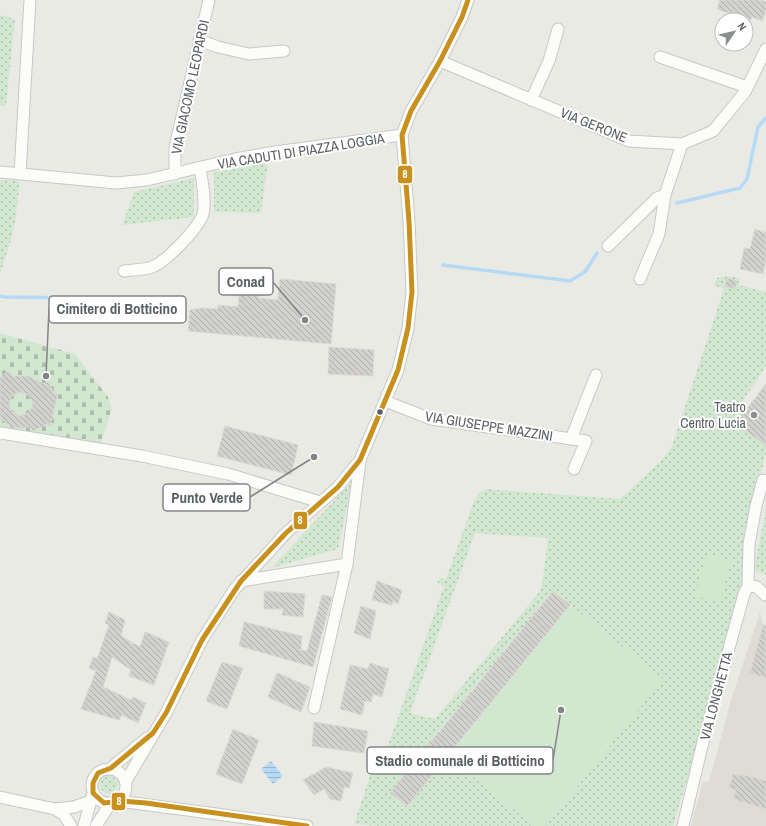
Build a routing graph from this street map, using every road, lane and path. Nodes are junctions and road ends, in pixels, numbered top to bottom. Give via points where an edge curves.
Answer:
1 (30, 0) edge
2 (209, 0) edge
3 (468, 0) edge
4 (558, 29) dead end
5 (199, 40) junction
6 (766, 48) edge
7 (284, 51) dead end
8 (660, 56) dead end
9 (440, 61) junction
10 (747, 87) junction
11 (531, 100) junction
12 (402, 135) junction
13 (682, 144) junction
14 (200, 168) junction
15 (0, 172) edge
16 (20, 174) junction
17 (175, 174) junction
18 (665, 195) junction
19 (608, 246) dead end
20 (124, 271) dead end
21 (640, 279) dead end
22 (596, 375) dead end
23 (385, 401) junction
24 (0, 434) edge
25 (571, 439) junction
26 (360, 460) junction
27 (574, 469) dead end
28 (763, 480) dead end
29 (320, 502) junction
30 (347, 564) junction
31 (241, 581) junction
32 (748, 586) junction
33 (765, 595) edge
34 (314, 708) dead end
35 (153, 733) junction
36 (111, 768) junction
37 (126, 785) junction
38 (0, 797) edge
39 (92, 797) junction
40 (115, 802) junction
41 (146, 803) junction
42 (55, 809) junction
43 (72, 826) edge
44 (84, 826) edge
45 (96, 826) edge
46 (307, 826) edge
47 (683, 826) edge

1 - 16 street
2 - 5 street, VIA GIACOMO LEOPARDI
3 - 9 street
4 - 11 street via 549,61
5 - 7 street via 249,54
5 - 17 street, VIA GIACOMO LEOPARDI via 175,147
6 - 10 street, VIA GERONE
8 - 10 street
9 - 11 street, VIA GERONE
9 - 12 street via 411,111
10 - 13 street, VIA GERONE via 713,131
11 - 13 street, VIA GERONE via 629,141
12 - 14 street, VIA CADUTI DI PIAZZA LOGGIA via 275,152
12 - 23 street via 412,292 404,351
13 - 18 street
14 - 17 street, VIA CADUTI DI PIAZZA LOGGIA
14 - 20 street, VIA CADUTI DI PIAZZA LOGGIA via 204,195 202,216 187,237 164,260 152,267
15 - 16 street, VIA CADUTI DI PIAZZA LOGGIA
16 - 17 street, VIA CADUTI DI PIAZZA LOGGIA via 116,183
18 - 19 street via 657,198
18 - 21 street via 659,234
22 - 25 street, VIA GIUSEPPE MAZZINI
23 - 25 street, VIA GIUSEPPE MAZZINI via 431,419
23 - 26 street
24 - 29 street via 1,432 43,439 228,474
25 - 27 street, VIA GIUSEPPE MAZZINI via 586,441
26 - 29 street via 338,487
26 - 30 street
28 - 32 street, VIA LONGHETTA via 749,544
29 - 31 street via 286,533
30 - 31 street
30 - 34 street
31 - 35 street via 202,640 166,714
32 - 33 street via 757,587
32 - 47 street, VIA LONGHETTA via 702,746
35 - 36 street
35 - 37 street
36 - 37 street via 118,770
36 - 39 street via 97,772 93,779
37 - 40 street via 124,795
37 - 41 street via 133,796
38 - 42 street
39 - 40 street via 103,802
39 - 42 street via 74,807
39 - 44 street
40 - 41 street
40 - 45 street
41 - 46 street
42 - 43 street via 64,815

